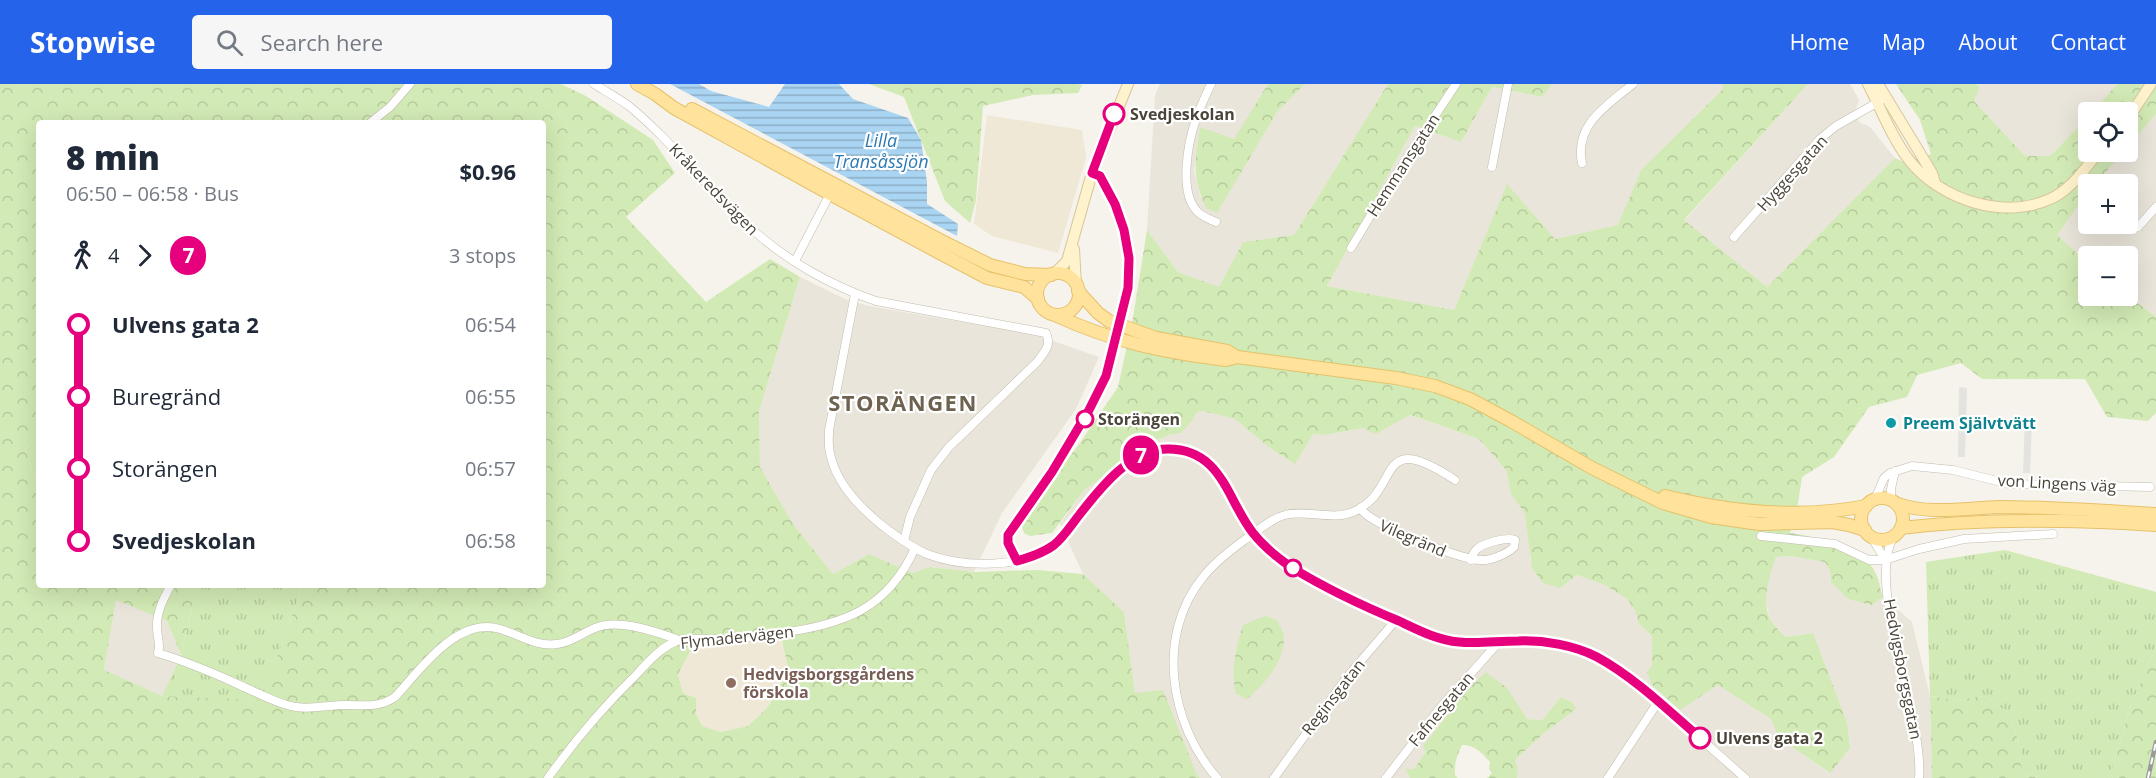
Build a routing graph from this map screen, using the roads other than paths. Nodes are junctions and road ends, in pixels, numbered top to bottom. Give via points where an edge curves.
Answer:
1 (410, 84) edge
2 (594, 84) edge
3 (637, 84) edge
4 (1128, 84) edge
5 (1211, 84) edge
6 (1456, 84) edge
7 (1508, 84) edge
8 (1633, 84) edge
9 (1868, 84) edge
10 (1878, 84) edge
11 (2151, 84) edge
12 (1882, 100) junction
13 (2138, 104) edge
14 (374, 120) edge
15 (2091, 162) edge
16 (1582, 163) dead end
17 (1492, 167) dead end
18 (832, 189) junction
19 (2156, 207) edge
20 (1216, 222) dead end
21 (2138, 228) dead end
22 (1734, 237) dead end
23 (1073, 243) junction
24 (1351, 248) dead end
25 (795, 261) junction
26 (1052, 274) junction
27 (1077, 288) junction
28 (855, 294) junction
29 (1038, 299) junction
30 (1055, 315) junction
31 (1237, 357) junction
32 (1895, 471) junction
33 (1455, 480) dead end
34 (2150, 487) dead end
35 (1648, 494) junction
36 (1870, 502) junction
37 (1894, 502) junction
38 (1360, 508) junction
39 (2156, 514) edge
40 (2156, 525) edge
41 (1897, 533) junction
42 (1253, 534) junction
43 (1868, 534) junction
44 (2053, 534) dead end
45 (1761, 536) dead end
46 (904, 541) junction
47 (915, 548) junction
48 (1471, 560) junction
49 (1885, 560) junction
50 (169, 588) edge
51 (1396, 620) junction
52 (679, 640) junction
53 (1498, 643) junction
54 (1658, 702) junction
55 (548, 778) edge
56 (1217, 778) edge
57 (1274, 778) edge
58 (1386, 778) edge
59 (1608, 778) edge
60 (1746, 778) edge
61 (1919, 778) edge

1 - 14 street
2 - 25 street, Kråkeredsvägen via 627,104 662,135 753,231
3 - 18 main road via 674,108
4 - 23 street via 1092,173
5 - 20 street via 1189,144 1187,177 1188,198 1197,212
6 - 24 street, Hemmansgatan
7 - 17 street
8 - 16 street via 1596,116 1583,134
9 - 12 street
10 - 12 street
11 - 13 street
12 - 15 street via 1935,183 1962,198 1988,206 2007,207 2050,199 2071,185
12 - 22 street, Hyggesgatan via 1820,139
18 - 25 street
18 - 26 main road via 990,265 1025,274
18 - 29 main road via 987,278 1024,287
19 - 21 street
23 - 26 street via 1067,261
23 - 27 street
25 - 28 street, Kråkeredsvägen
26 - 27 main road via 1067,276
26 - 29 main road via 1040,284
27 - 30 main road via 1072,308
27 - 31 main road via 1109,321 1156,338 1227,351
28 - 46 street via 829,430 830,453 845,488 860,506
28 - 46 street, Kråkeredsvägen via 1043,332 1048,337 1047,348 1037,362 949,447 931,470
29 - 30 main road via 1044,309
30 - 31 main road via 1154,350 1226,360
31 - 35 main road via 1435,386 1470,399 1592,468
32 - 34 street, von Lingens väg via 1912,466 1936,467 2009,484
32 - 36 street via 1884,478
32 - 37 street via 1891,489
33 - 38 street via 1418,460 1399,461
35 - 36 main road via 1761,512 1834,511
35 - 43 main road via 1684,510 1731,521 1832,522
36 - 37 main road via 1881,498
36 - 43 main road via 1861,518
37 - 39 main road via 1927,510 1999,507
37 - 41 main road via 1904,520
38 - 42 street via 1342,515 1286,514
38 - 48 street, Vilegränd via 1373,520 1400,533
40 - 41 main road via 2082,521 1948,523
41 - 43 main road via 1886,540
41 - 49 street, Hedvigsborgsgatan
42 - 47 street via 1218,472 1200,457 1169,449 1145,453 1131,462 1055,544 1037,555 1002,564 980,563 939,557
42 - 51 street via 1305,576
42 - 56 street via 1225,554 1202,578 1183,613 1174,650 1173,682 1184,721
43 - 49 street, Hedvigsborgsgatan
44 - 49 street via 1964,539
45 - 49 street via 1835,544 1869,560
46 - 47 street
47 - 52 street, Flymadervägen via 899,578 882,597 834,623 727,639
48 - 48 street, Vilegränd via 1483,561 1510,552 1515,540 1507,538 1488,544 1476,550
49 - 61 street, Hedvigsborgsgatan via 1889,604 1917,740
50 - 52 street via 157,618 158,653 287,705 321,708 387,703 450,640 468,630 486,627 499,628 536,644 558,644 597,627 612,625 656,631
51 - 53 street via 1437,638
51 - 57 street, Reginsgatan via 1347,677
52 - 55 street, Flymadervägen via 661,651 604,706
53 - 54 street via 1545,642 1588,654
53 - 58 street, Fafnesgatan via 1440,708
54 - 59 street
54 - 60 street

